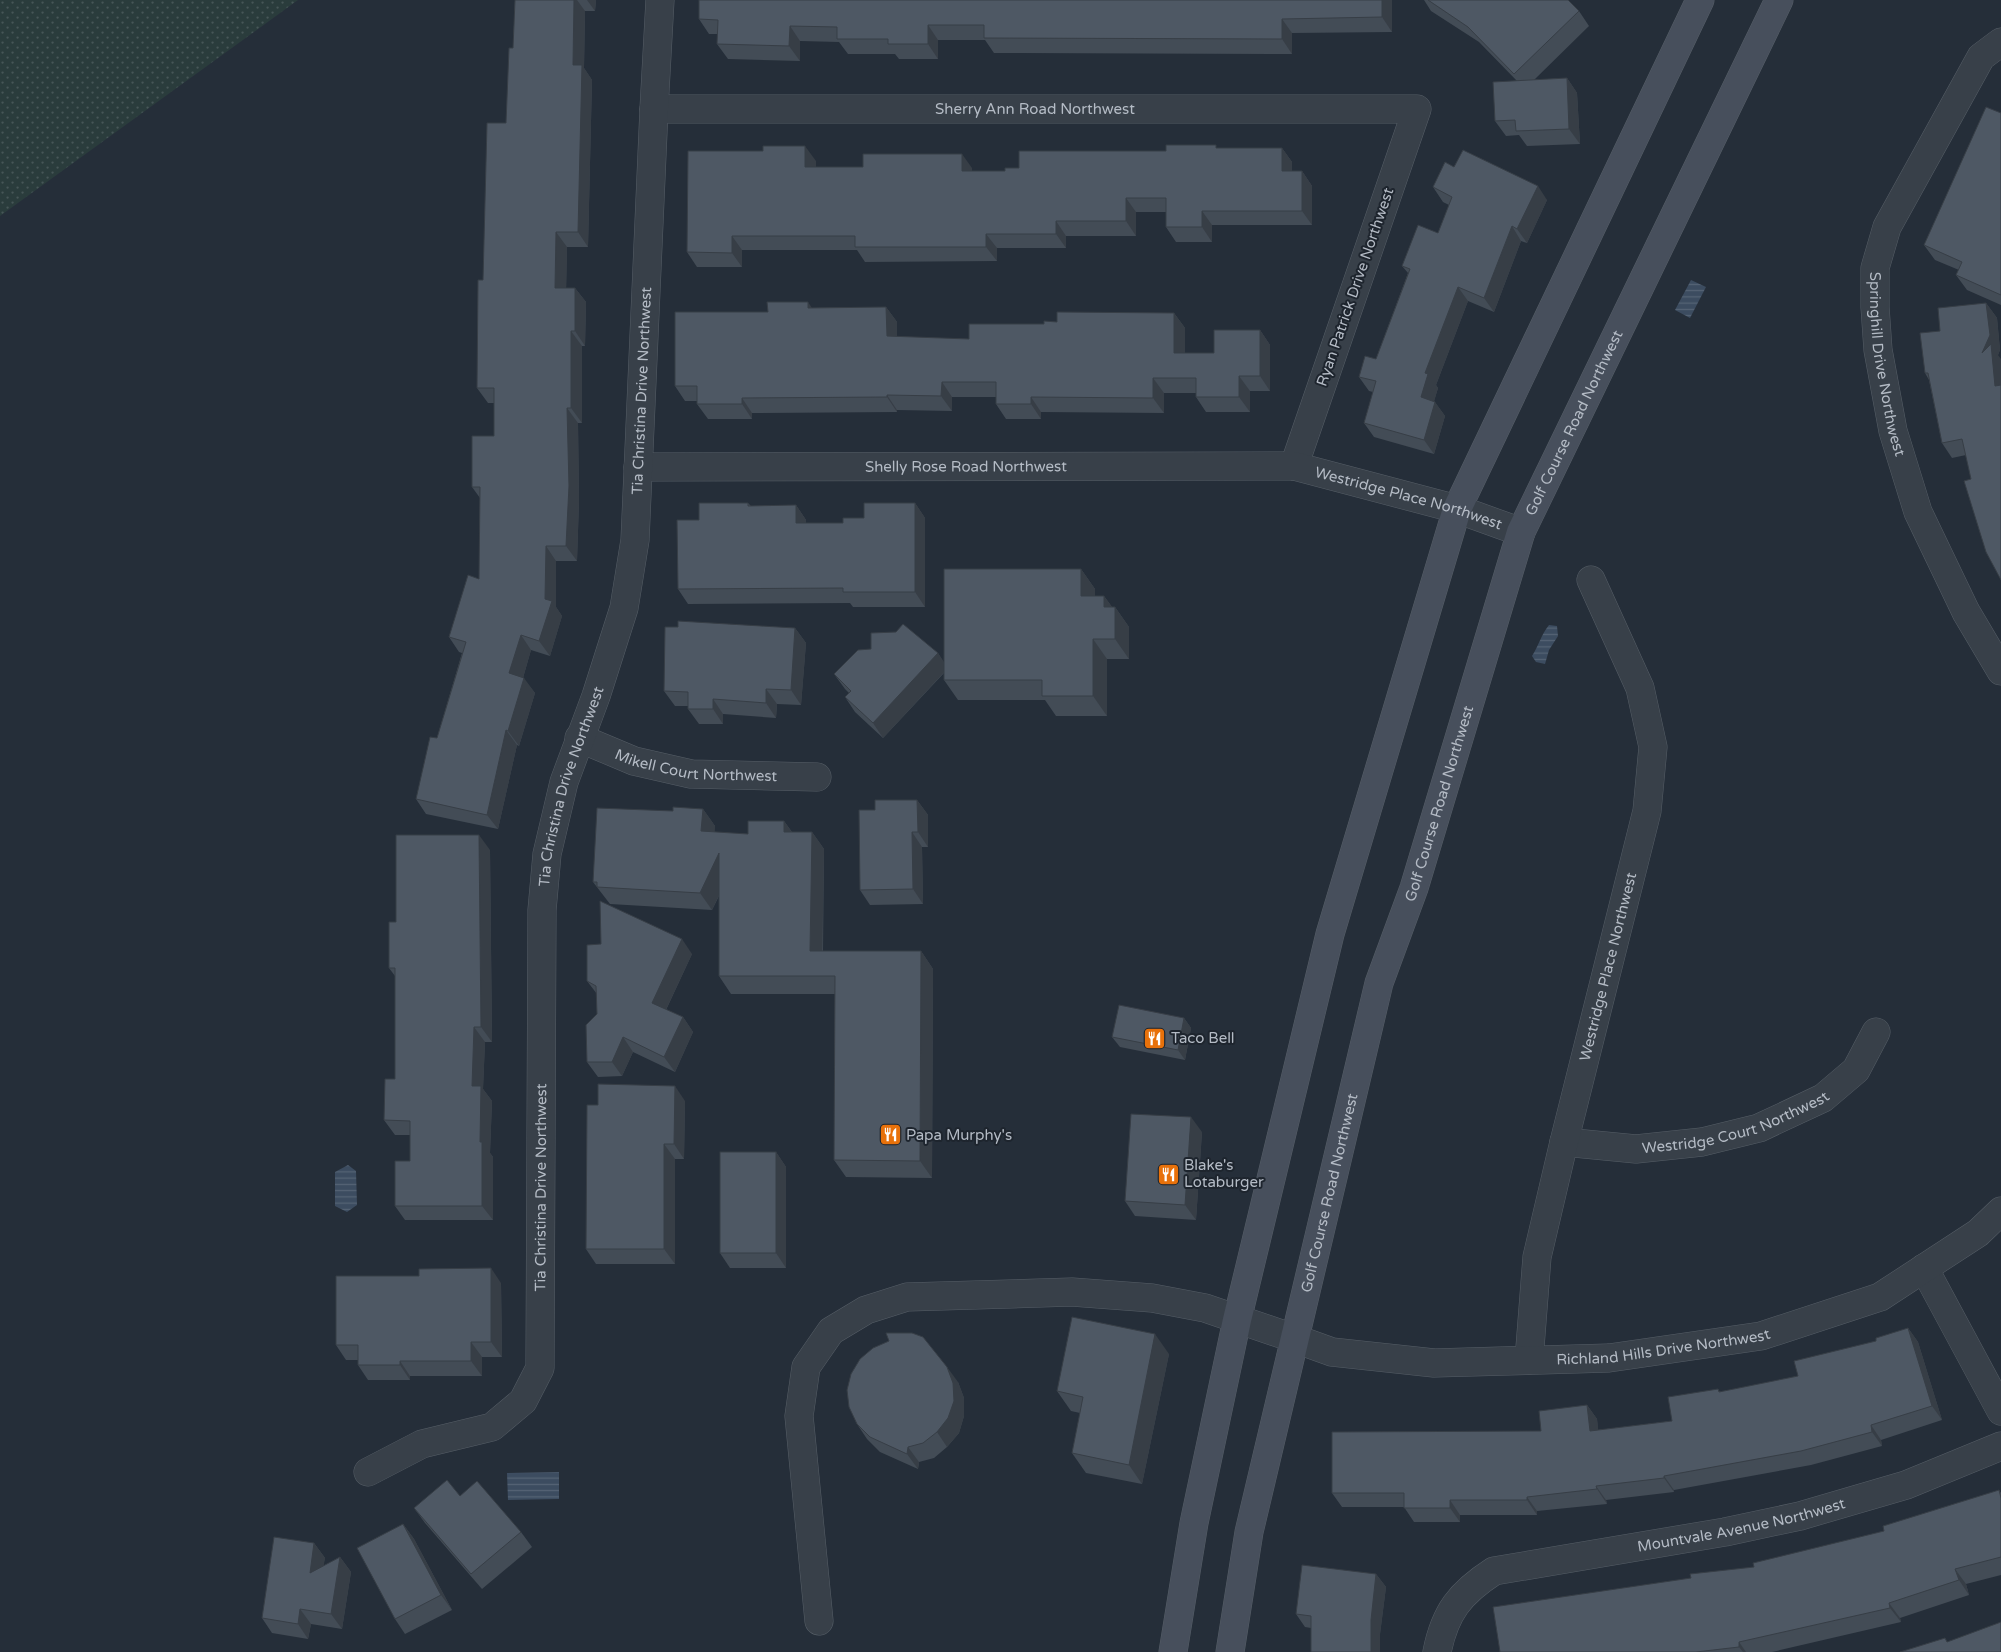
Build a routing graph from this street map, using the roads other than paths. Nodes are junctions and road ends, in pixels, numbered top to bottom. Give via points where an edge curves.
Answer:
1 (660, 0) edge
2 (1700, 0) edge
3 (1780, 0) edge
4 (1991, 50) edge
5 (654, 109) junction
6 (1417, 109) joint
7 (1294, 466) junction
8 (638, 467) junction
9 (1457, 508) junction
10 (1522, 532) junction
11 (1590, 580) dead end
12 (2001, 671) edge
13 (580, 738) junction
14 (817, 777) dead end
15 (1876, 1032) dead end
16 (1564, 1142) junction
17 (2001, 1211) edge
18 (1924, 1268) junction
19 (1237, 1320) junction
20 (1293, 1338) junction
21 (1529, 1360) junction
22 (2001, 1411) edge
23 (2001, 1446) edge
24 (368, 1472) dead end
25 (819, 1621) dead end
26 (1173, 1652) edge
27 (1230, 1652) edge
28 (1437, 1652) edge

1 - 5 street, Tia Christina Drive Northwest
2 - 9 main road
3 - 10 main road, Golf Course Road Northwest
4 - 12 street, Springhill Drive Northwest via 1886,227 1875,268 1875,307 1878,350 1893,432 1918,512 1966,612
5 - 6 street, Sherry Ann Road Northwest
5 - 8 street, Tia Christina Drive Northwest
6 - 7 street, Ryan Patrick Drive Northwest
7 - 8 street, Shelly Rose Road Northwest
7 - 9 street, Westridge Place Northwest
8 - 13 street, Tia Christina Drive Northwest via 635,540 624,608
9 - 10 street, Westridge Place Northwest
9 - 19 main road via 1330,934
10 - 20 main road, Golf Course Road Northwest via 1414,888 1379,983
11 - 16 street, Westridge Place Northwest via 1640,688 1653,747 1647,811
13 - 14 street, Mikell Court Northwest via 634,761 691,774
13 - 24 street, Tia Christina Drive Northwest via 564,782 547,854 542,910 540,1368 523,1401 492,1426 422,1444
15 - 16 street, Westridge Court Northwest via 1856,1070 1823,1098 1759,1128 1702,1142 1636,1149
16 - 21 street, Westridge Place Northwest via 1537,1258
17 - 18 street, Richland Hills Drive Northwest via 1978,1233
18 - 21 street, Richland Hills Drive Northwest via 1880,1297 1762,1336 1609,1358
18 - 22 street
19 - 20 street, Richland Hills Drive Northwest
19 - 25 street, Richland Hills Drive Northwest via 1205,1308 1152,1298 1036,1292 907,1297 866,1310 831,1330 806,1367 799,1416
19 - 26 main road via 1194,1523
20 - 21 street, Richland Hills Drive Northwest via 1332,1352 1434,1363
20 - 27 main road, Golf Course Road Northwest via 1249,1532
23 - 28 street, Mountvale Avenue Northwest via 1906,1485 1800,1516 1494,1571 1453,1605

